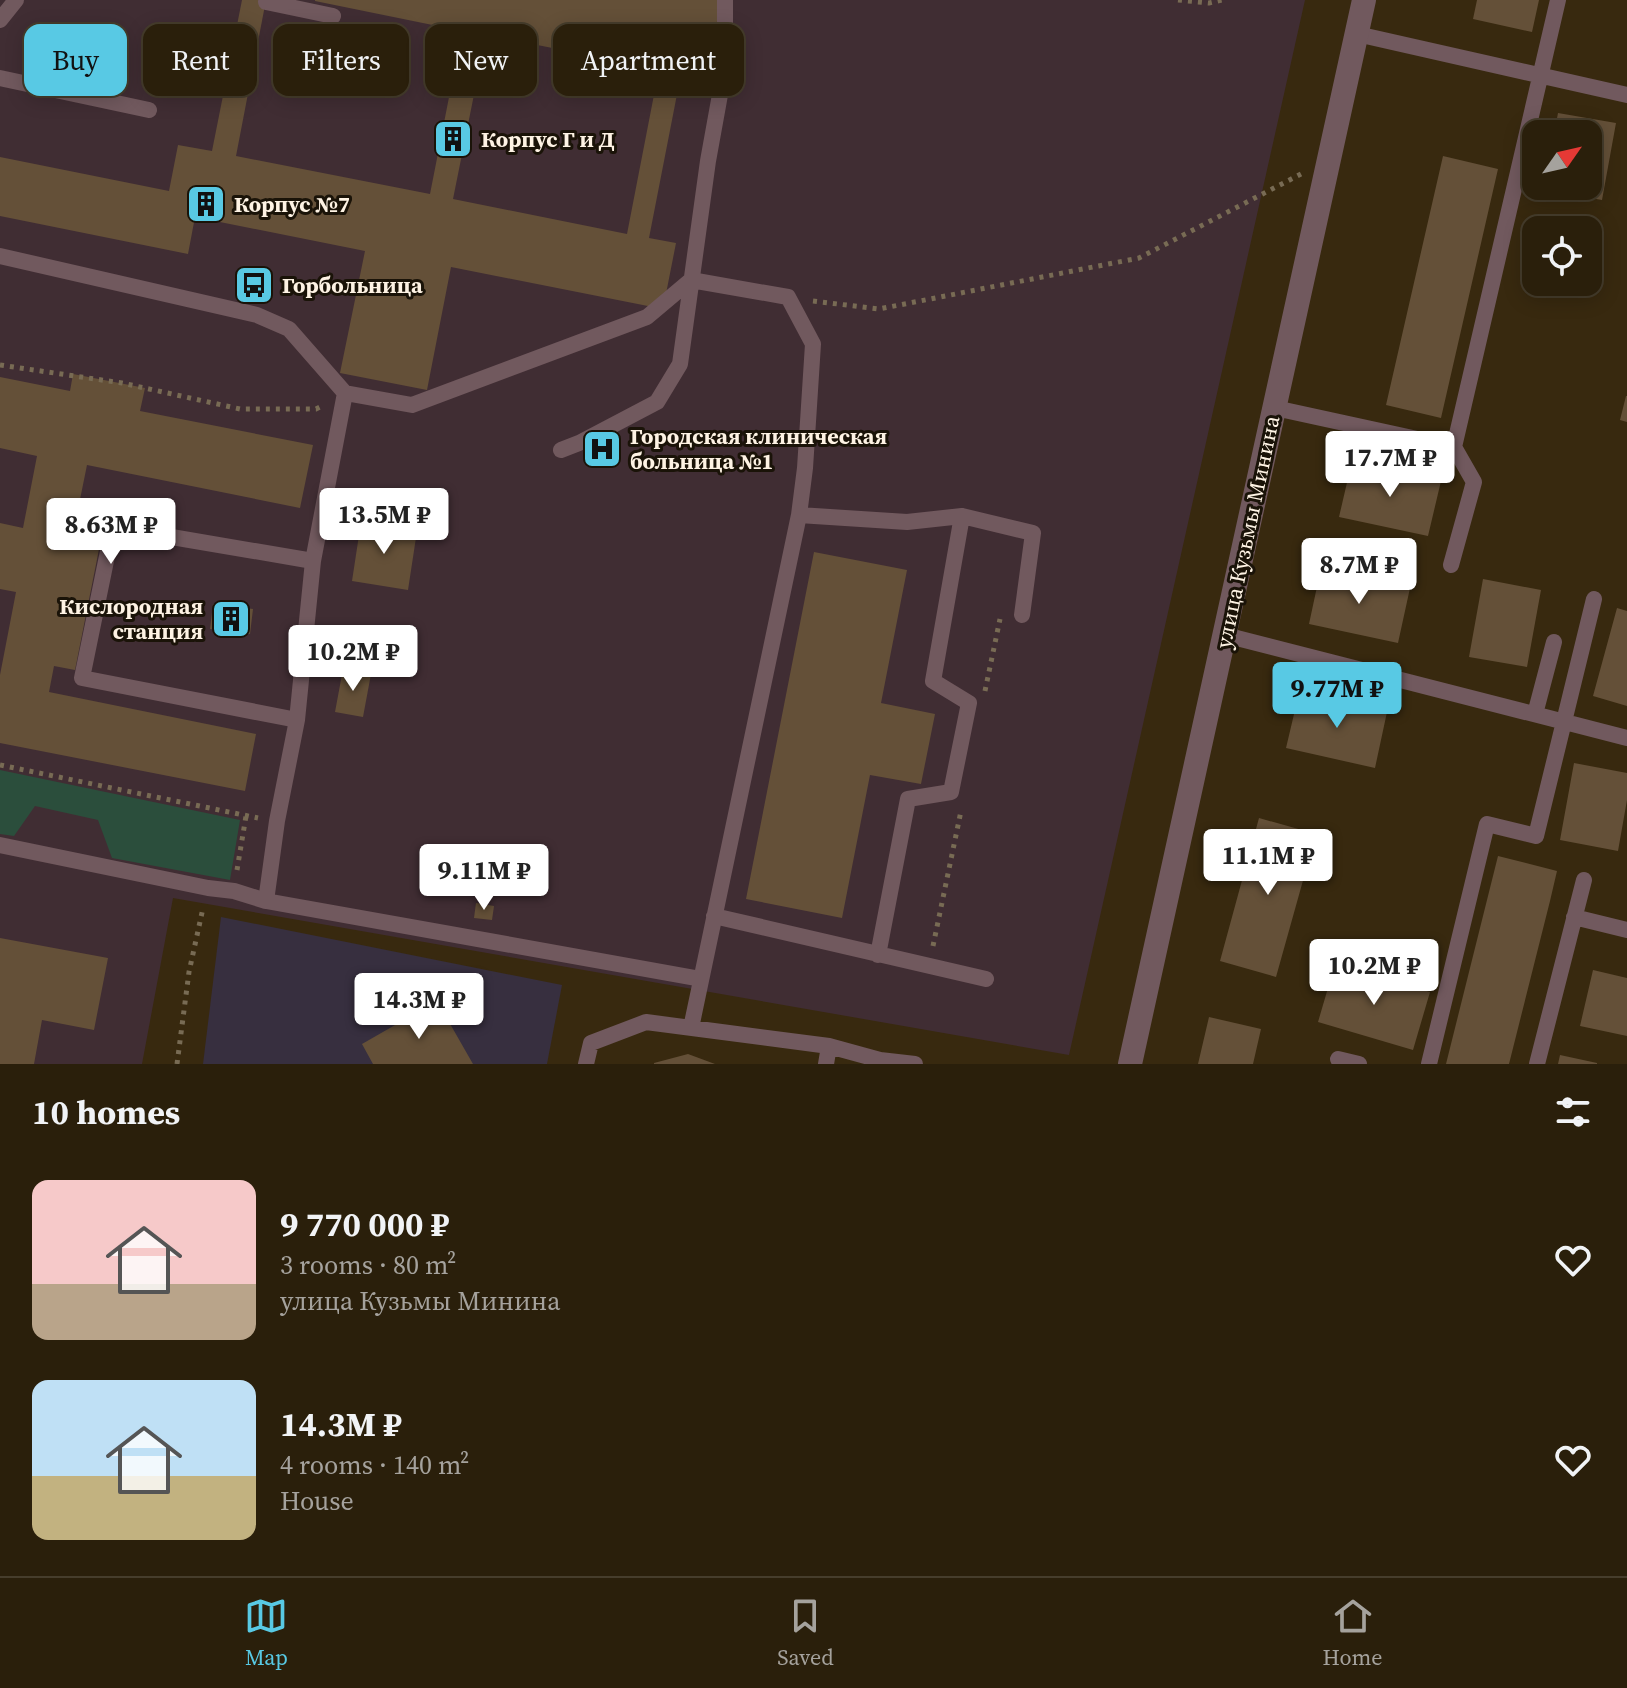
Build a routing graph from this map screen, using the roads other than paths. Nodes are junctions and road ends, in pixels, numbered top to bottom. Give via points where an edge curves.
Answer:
1 (16, 0) edge
2 (725, 0) edge
3 (1364, 0) edge
4 (1558, 0) edge
5 (266, 2) dead end
6 (333, 16) dead end
7 (0, 20) edge
8 (1357, 34) junction
9 (1542, 75) junction
10 (0, 78) edge
11 (1627, 95) edge
12 (149, 110) dead end
13 (0, 256) edge
14 (691, 280) junction
15 (345, 393) junction
16 (1275, 408) junction
17 (1454, 447) junction
18 (561, 450) dead end
19 (799, 515) junction
20 (962, 516) junction
21 (313, 561) junction
22 (1451, 565) dead end
23 (1594, 599) dead end
24 (1022, 615) dead end
25 (1225, 635) junction
26 (1554, 642) dead end
27 (1535, 714) junction
28 (297, 720) junction
29 (1564, 722) junction
30 (1627, 738) edge
31 (0, 845) edge
32 (1584, 880) dead end
33 (266, 901) junction
34 (714, 916) junction
35 (1574, 917) junction
36 (1627, 930) edge
37 (878, 955) junction
38 (701, 979) junction
39 (986, 979) dead end
40 (691, 1028) junction
41 (829, 1046) junction
42 (1338, 1059) dead end
43 (586, 1064) edge
44 (826, 1064) edge
45 (915, 1064) edge
46 (1130, 1064) edge
47 (1359, 1064) edge
48 (1429, 1064) edge
49 (1537, 1064) edge

1 - 7 lane
2 - 14 lane via 725,67
3 - 8 street, улица Кузьмы Минина
4 - 9 lane
5 - 6 lane
8 - 9 lane
8 - 16 street, улица Кузьмы Минина
9 - 11 lane
9 - 17 lane
10 - 12 lane
13 - 15 lane via 257,315 289,329
14 - 15 lane via 647,317 412,405
14 - 18 lane via 680,364 657,402
14 - 19 lane via 788,297 813,344
15 - 21 lane
16 - 17 lane
16 - 25 street, улица Кузьмы Минина
17 - 22 lane via 1474,482
19 - 20 lane via 907,522
19 - 34 lane
20 - 24 lane via 1033,533
20 - 37 lane via 933,681 969,703 951,792 908,799
21 - 28 lane
21 - 28 lane via 113,527 82,678
23 - 29 lane
25 - 27 lane
25 - 46 street, улица Кузьмы Минина
26 - 27 lane
27 - 29 lane
28 - 33 lane
29 - 30 lane
29 - 48 lane via 1536,836 1487,824
31 - 33 lane
32 - 35 lane
33 - 38 lane
34 - 37 lane
34 - 38 lane
35 - 36 lane
35 - 49 lane
37 - 39 lane
38 - 40 lane
40 - 41 lane
40 - 43 lane via 646,1022 591,1043
41 - 44 lane
41 - 45 lane
42 - 47 lane

